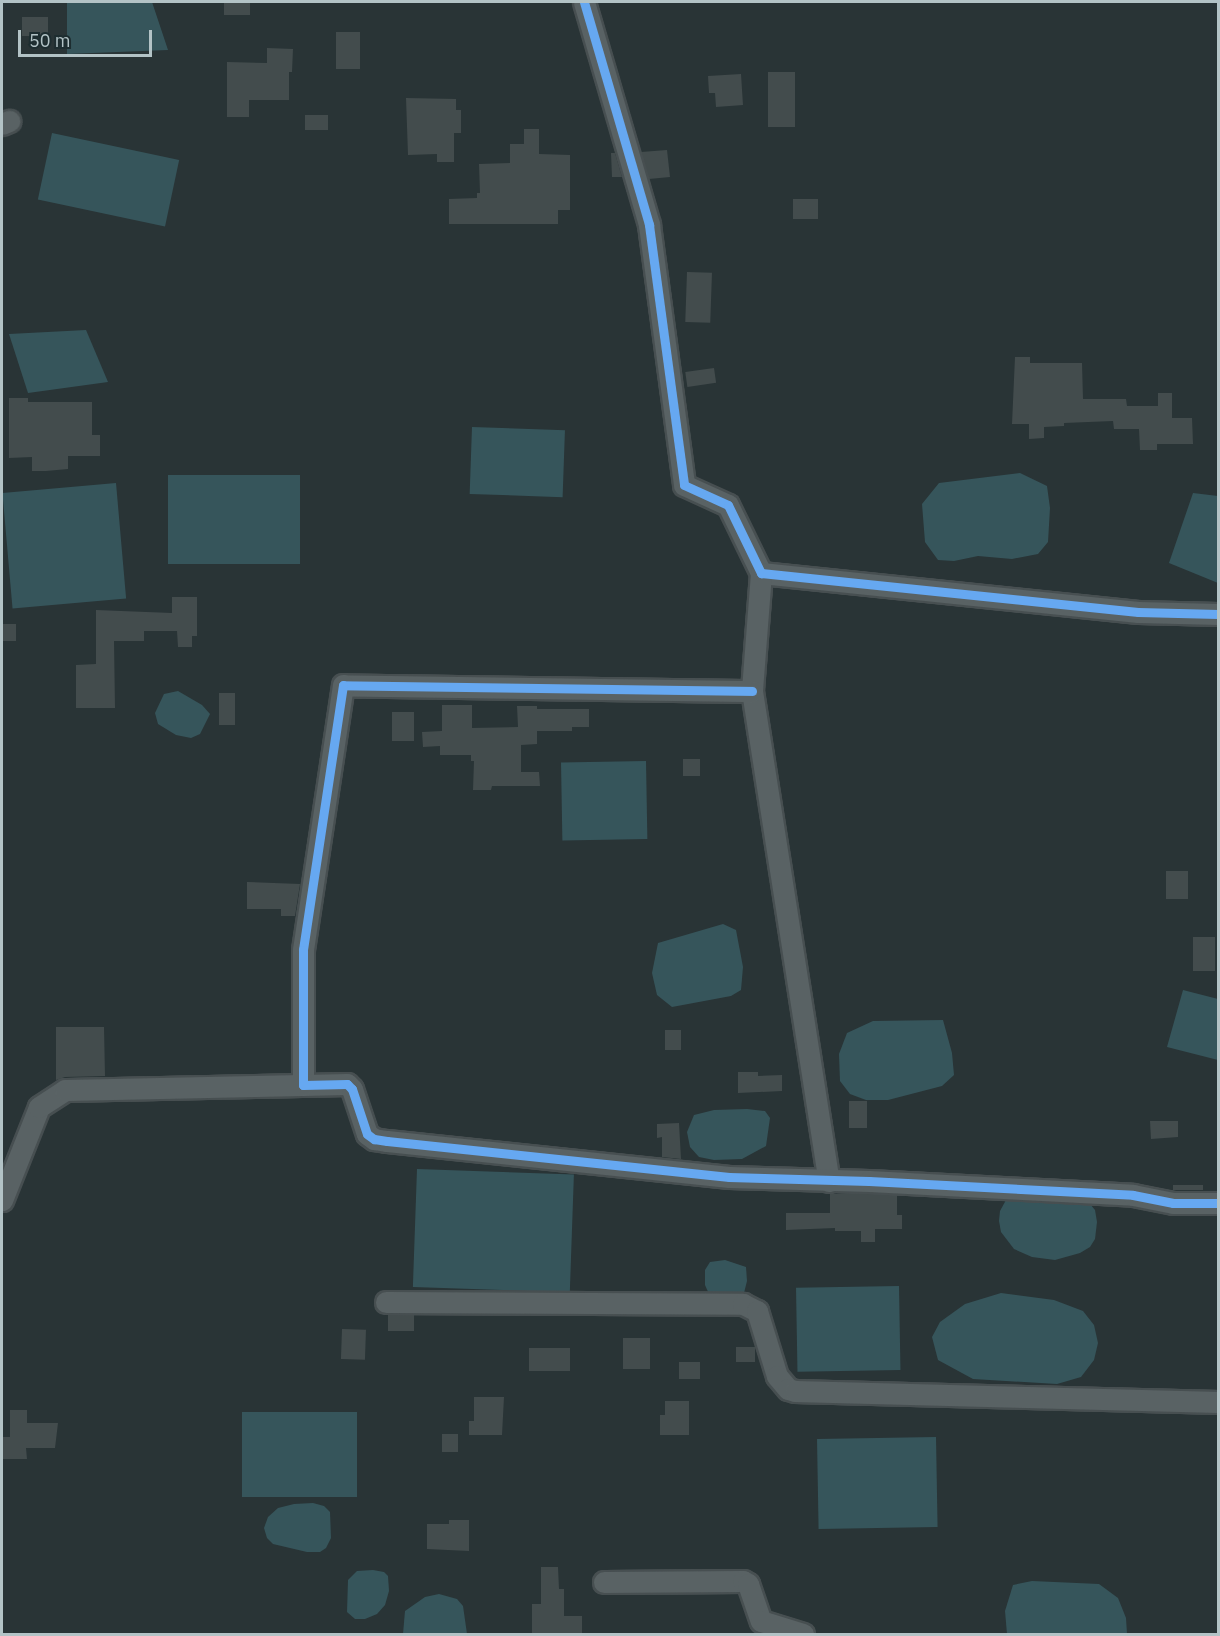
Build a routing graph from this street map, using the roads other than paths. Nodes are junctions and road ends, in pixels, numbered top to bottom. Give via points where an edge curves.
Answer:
1 (584, 2) edge
2 (761, 573) junction
3 (1218, 614) edge
4 (752, 691) junction
5 (303, 1085) junction
6 (829, 1181) junction
7 (2, 1200) edge
8 (1218, 1203) edge
9 (386, 1302) dead end
10 (1218, 1402) edge
11 (604, 1582) dead end
12 (803, 1635) edge

1 - 2 street via 649,225 684,485 728,505
2 - 3 street via 1138,612
2 - 4 street
4 - 5 street via 343,685 303,950
4 - 6 street
5 - 6 street via 347,1084 367,1134 374,1139 729,1177
5 - 7 street via 65,1090 39,1107
6 - 8 street via 1133,1195 1173,1203
9 - 10 street via 743,1304 753,1306 760,1318 777,1376 795,1391
11 - 12 street via 743,1581 748,1584 761,1621

